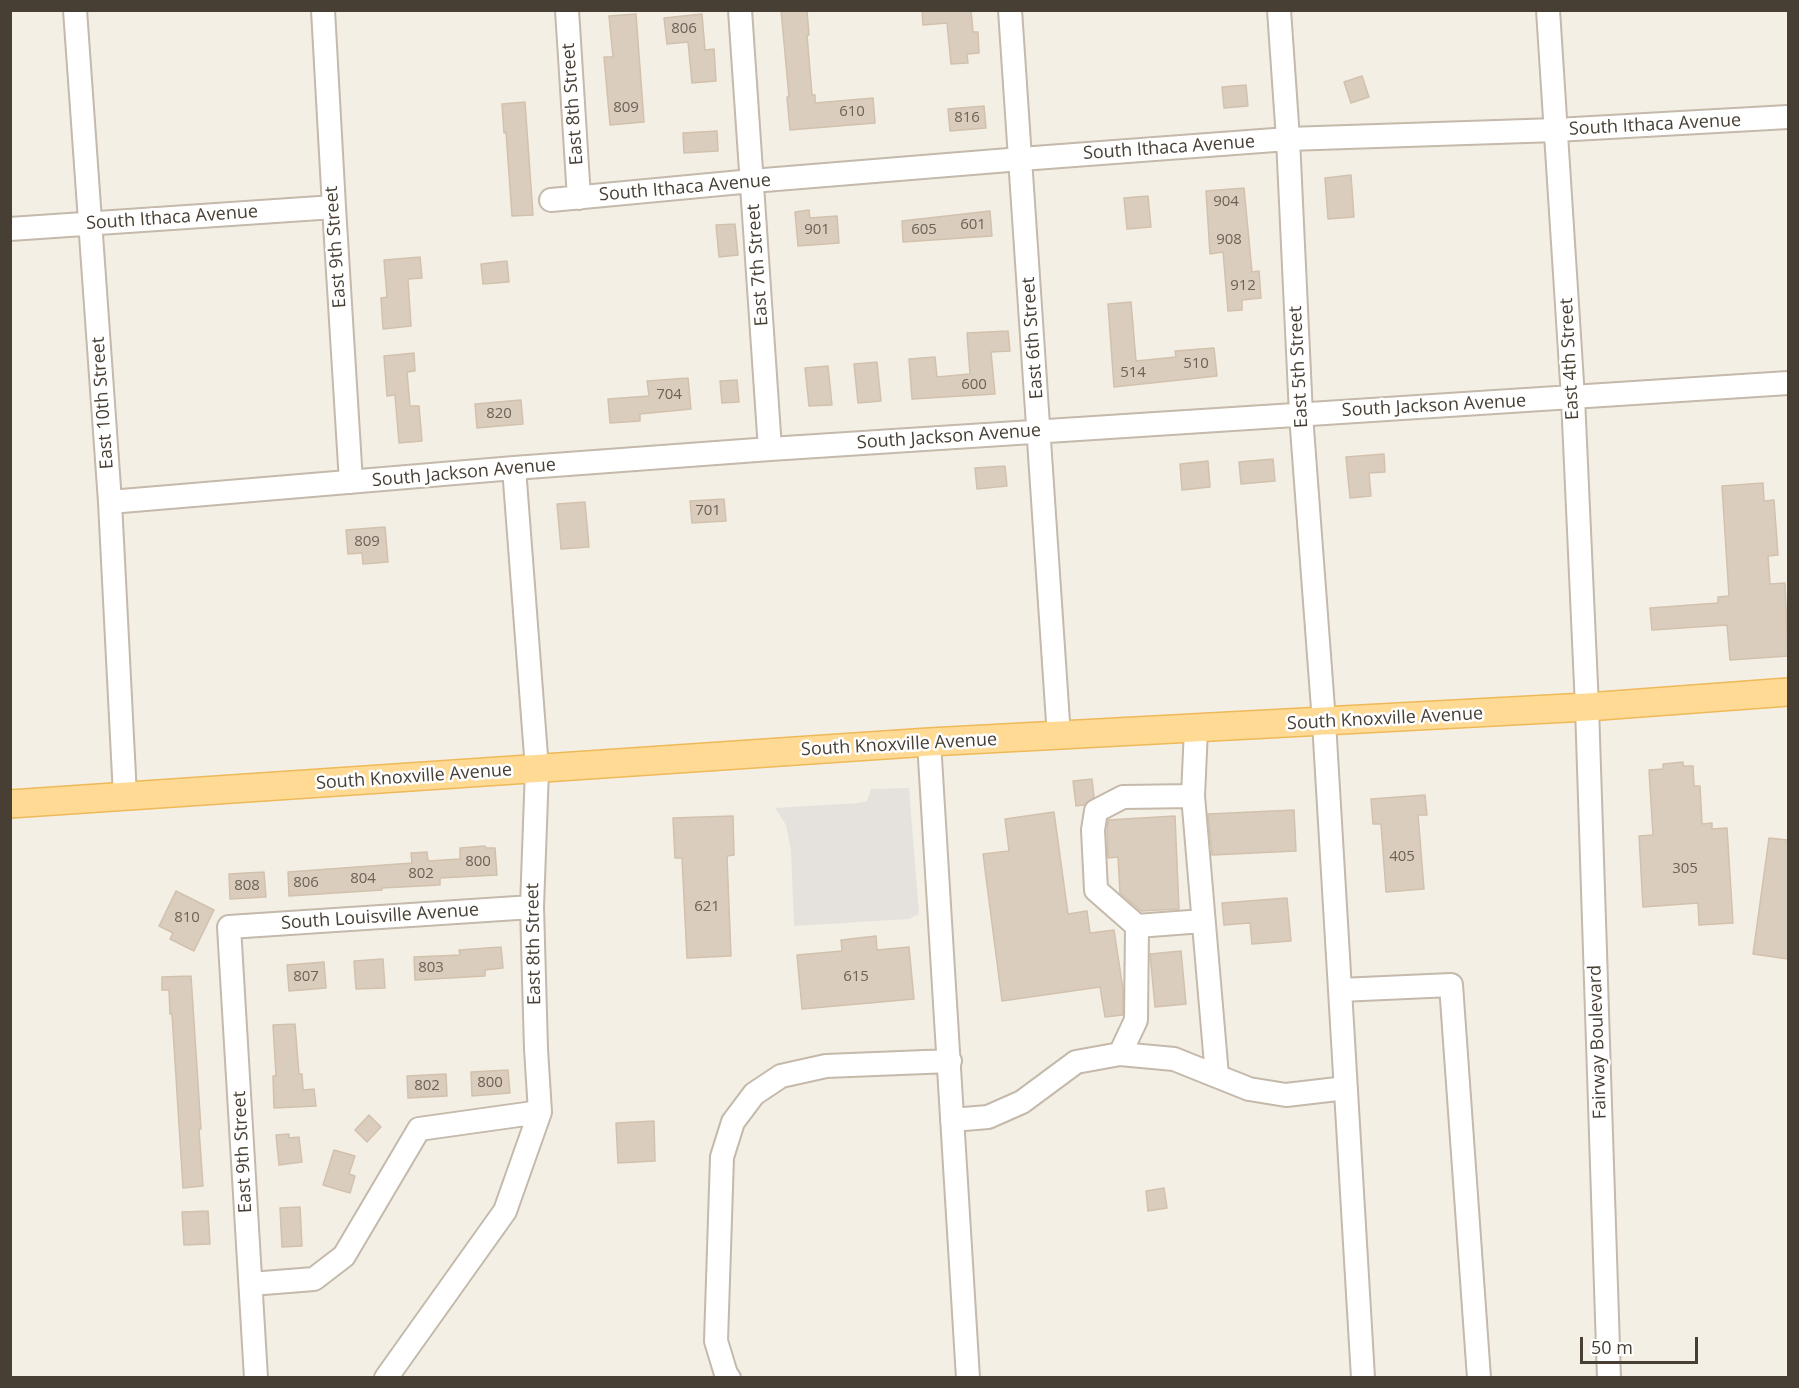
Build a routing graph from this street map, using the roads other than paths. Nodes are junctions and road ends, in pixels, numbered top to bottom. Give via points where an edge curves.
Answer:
1 (75, 10) edge
2 (323, 10) edge
3 (567, 10) edge
4 (740, 10) edge
5 (1010, 10) edge
6 (1280, 10) edge
7 (1548, 10) edge
8 (1788, 117) edge
9 (1556, 130) junction
10 (1288, 140) junction
11 (1021, 159) junction
12 (752, 181) junction
13 (579, 198) junction
14 (551, 200) dead end
15 (334, 207) junction
16 (91, 224) junction
17 (10, 229) edge
18 (1788, 383) edge
19 (1573, 398) junction
20 (1301, 415) junction
21 (1039, 431) junction
22 (770, 449) junction
23 (514, 468) junction
24 (351, 482) junction
25 (110, 502) junction
26 (1788, 692) edge
27 (1587, 707) junction
28 (1324, 722) junction
29 (1196, 729) junction
30 (1059, 737) junction
31 (929, 742) junction
32 (537, 769) junction
33 (1193, 795) junction
34 (125, 796) junction
35 (10, 804) edge
36 (532, 907) junction
37 (1203, 921) junction
38 (1137, 926) junction
39 (229, 927) joint
40 (1340, 990) junction
41 (1120, 1054) junction
42 (950, 1061) junction
43 (1217, 1076) junction
44 (1346, 1088) junction
45 (540, 1112) junction
46 (952, 1120) junction
47 (251, 1284) junction
48 (256, 1377) edge
49 (386, 1377) edge
50 (729, 1377) edge
51 (968, 1377) edge
52 (1363, 1377) edge
53 (1479, 1377) edge
54 (1609, 1377) edge

1 - 16 street, East 10th Street
2 - 15 street, East 9th Street
3 - 13 street, East 8th Street
4 - 12 street, East 7th Street
5 - 11 street, East 6th Street
6 - 10 street, East 5th Street
7 - 9 street, East 4th Street
8 - 9 street, South Ithaca Avenue
9 - 10 street, South Ithaca Avenue
9 - 19 street, East 4th Street
10 - 11 street, South Ithaca Avenue
10 - 20 street, East 5th Street
11 - 12 street, South Ithaca Avenue
11 - 21 street, East 6th Street
12 - 13 street, South Ithaca Avenue
12 - 22 street, East 7th Street
13 - 14 street, South Ithaca Avenue
15 - 16 street, South Ithaca Avenue
15 - 24 street, East 9th Street
16 - 17 street, South Ithaca Avenue
16 - 25 street, East 10th Street
18 - 19 street, South Jackson Avenue
19 - 20 street, South Jackson Avenue
19 - 27 street, East 4th Street
20 - 21 street, South Jackson Avenue
20 - 28 street, East 5th Street
21 - 22 street, South Jackson Avenue
21 - 30 street, East 6th Street
22 - 23 street, South Jackson Avenue
23 - 24 street, South Jackson Avenue
23 - 32 street, East 8th Street
24 - 25 street, South Jackson Avenue
25 - 34 street, East 10th Street
26 - 27 main road, South Knoxville Avenue
27 - 28 main road, South Knoxville Avenue
27 - 54 street, Fairway Boulevard
28 - 29 main road, South Knoxville Avenue
28 - 40 street, East 5th Street
29 - 30 main road, South Knoxville Avenue
29 - 33 street
30 - 31 main road, South Knoxville Avenue
31 - 32 main road, South Knoxville Avenue
31 - 42 street
32 - 34 main road, South Knoxville Avenue
32 - 36 street, East 8th Street
33 - 37 street
33 - 38 street via 1123,797 1096,811 1096,890
34 - 35 main road, South Knoxville Avenue
36 - 39 street, South Louisville Avenue
36 - 45 street, East 8th Street
37 - 38 street
37 - 43 street
38 - 41 street via 1136,1020
39 - 47 street, East 9th Street
40 - 44 street, East 5th Street
40 - 53 street via 1451,985
41 - 43 street via 1174,1059
41 - 46 street via 1076,1062 1022,1102 988,1117
42 - 46 street
42 - 50 street via 826,1066 781,1076 753,1094 733,1122 722,1157 716,1341
43 - 44 street via 1249,1089 1286,1095
44 - 52 street, East 5th Street
45 - 47 street via 419,1130 344,1256 314,1279
45 - 49 street, East 8th Street via 506,1211
46 - 51 street
47 - 48 street, East 9th Street

